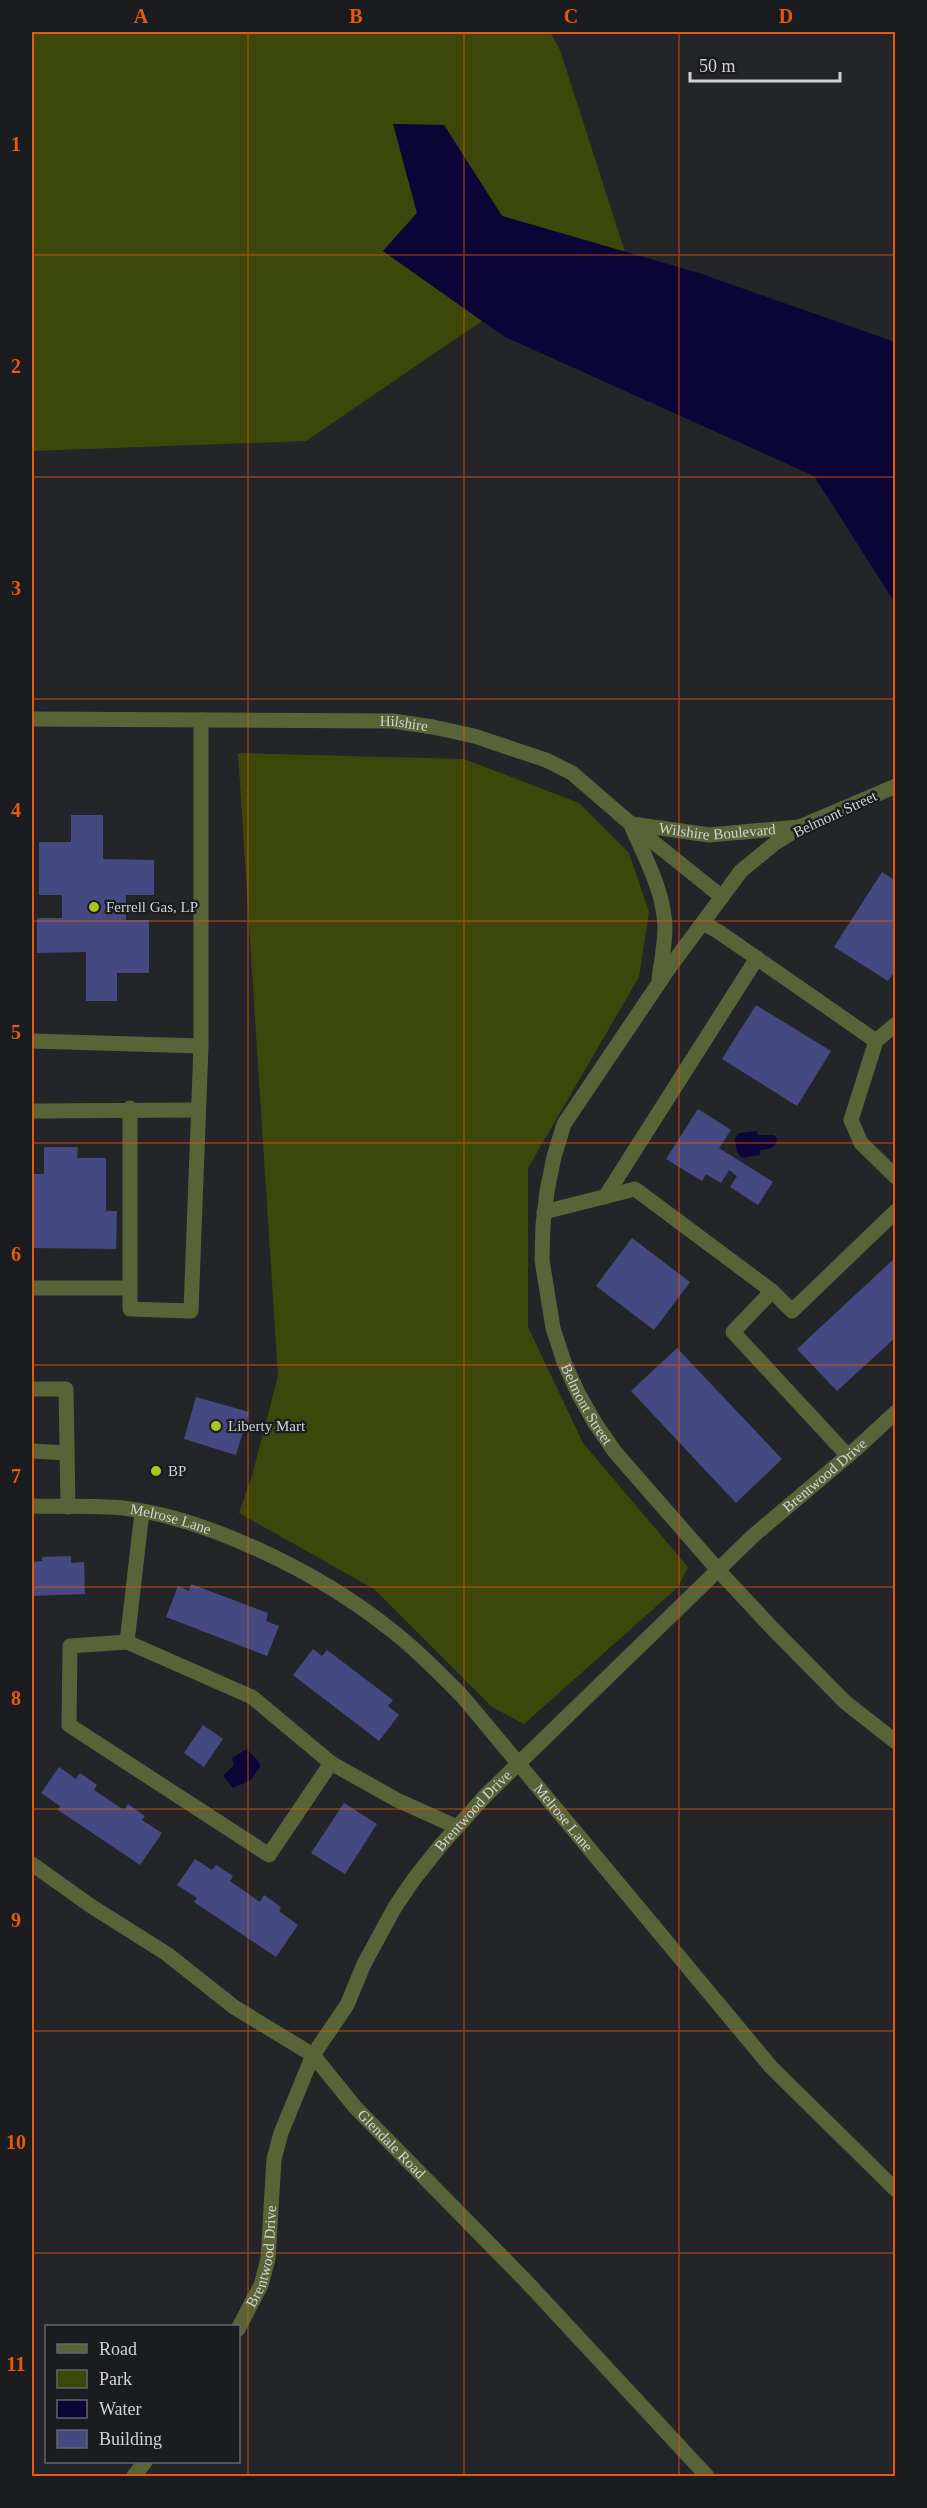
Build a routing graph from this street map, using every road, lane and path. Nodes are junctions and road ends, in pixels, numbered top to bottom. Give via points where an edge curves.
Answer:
1 (32, 719) edge
2 (201, 720) junction
3 (896, 786) edge
4 (631, 824) junction
5 (802, 826) junction
6 (722, 897) junction
7 (703, 923) junction
8 (757, 958) junction
9 (658, 984) junction
10 (896, 1024) edge
11 (32, 1041) edge
12 (876, 1041) junction
13 (201, 1046) junction
14 (130, 1108) junction
15 (198, 1110) junction
16 (32, 1111) edge
17 (896, 1177) edge
18 (605, 1197) junction
19 (896, 1211) edge
20 (544, 1212) junction
21 (32, 1288) edge
22 (129, 1288) junction
23 (772, 1291) junction
24 (32, 1389) edge
25 (896, 1412) edge
26 (32, 1451) edge
27 (67, 1453) junction
28 (848, 1456) junction
29 (32, 1506) edge
30 (68, 1507) junction
31 (142, 1512) junction
32 (718, 1570) junction
33 (128, 1641) junction
34 (896, 1742) edge
35 (331, 1763) junction
36 (520, 1764) junction
37 (457, 1827) junction
38 (32, 1864) edge
39 (313, 2055) junction
40 (896, 2190) edge
41 (240, 2326) edge
42 (144, 2463) edge
43 (134, 2476) edge
44 (707, 2476) edge

1 - 2 street, Hilshire
2 - 4 street, Hilshire via 393,722 464,734 546,760 572,773
2 - 13 street
3 - 5 street, Belmont Street
4 - 5 street, Wilshire Boulevard via 709,835
4 - 6 street, Hilshire
4 - 9 street, Belmont Street via 663,903 665,929
5 - 6 street, Belmont Street via 741,871
6 - 7 street, Belmont Street
7 - 8 street
7 - 9 street, Belmont Street
8 - 12 street
8 - 18 street
9 - 20 street, Belmont Street via 564,1124
10 - 12 street
11 - 13 street
12 - 17 street via 851,1120 861,1143
13 - 15 street
14 - 15 street
14 - 16 street
14 - 22 street
15 - 22 street via 190,1311 130,1309
18 - 20 street
18 - 23 street via 635,1189
19 - 23 street via 792,1311
20 - 32 street, Belmont Street via 542,1260 546,1295 560,1350 578,1394 615,1452
21 - 22 street
23 - 28 street via 733,1332
24 - 27 street via 66,1389
25 - 28 street, Brentwood Drive
26 - 27 street
27 - 30 street
28 - 32 street, Brentwood Drive
29 - 30 street, Melrose Lane
30 - 31 street, Melrose Lane
31 - 33 street
31 - 36 street, Melrose Lane via 237,1541 333,1588 418,1652
32 - 34 street, Belmont Street via 845,1702
32 - 36 street, Brentwood Drive
33 - 35 street via 252,1697
33 - 35 street via 70,1646 69,1725 269,1855
35 - 37 street via 397,1800
36 - 37 street, Brentwood Drive
36 - 40 street, Melrose Lane via 771,2067
37 - 39 street, Brentwood Drive via 395,1907 346,2005
38 - 39 street, Glendale Road via 167,1954 234,2007
39 - 41 street, Brentwood Drive via 280,2133 274,2159 267,2259 261,2285
39 - 44 street, Glendale Road via 355,2108 525,2280
42 - 43 street

